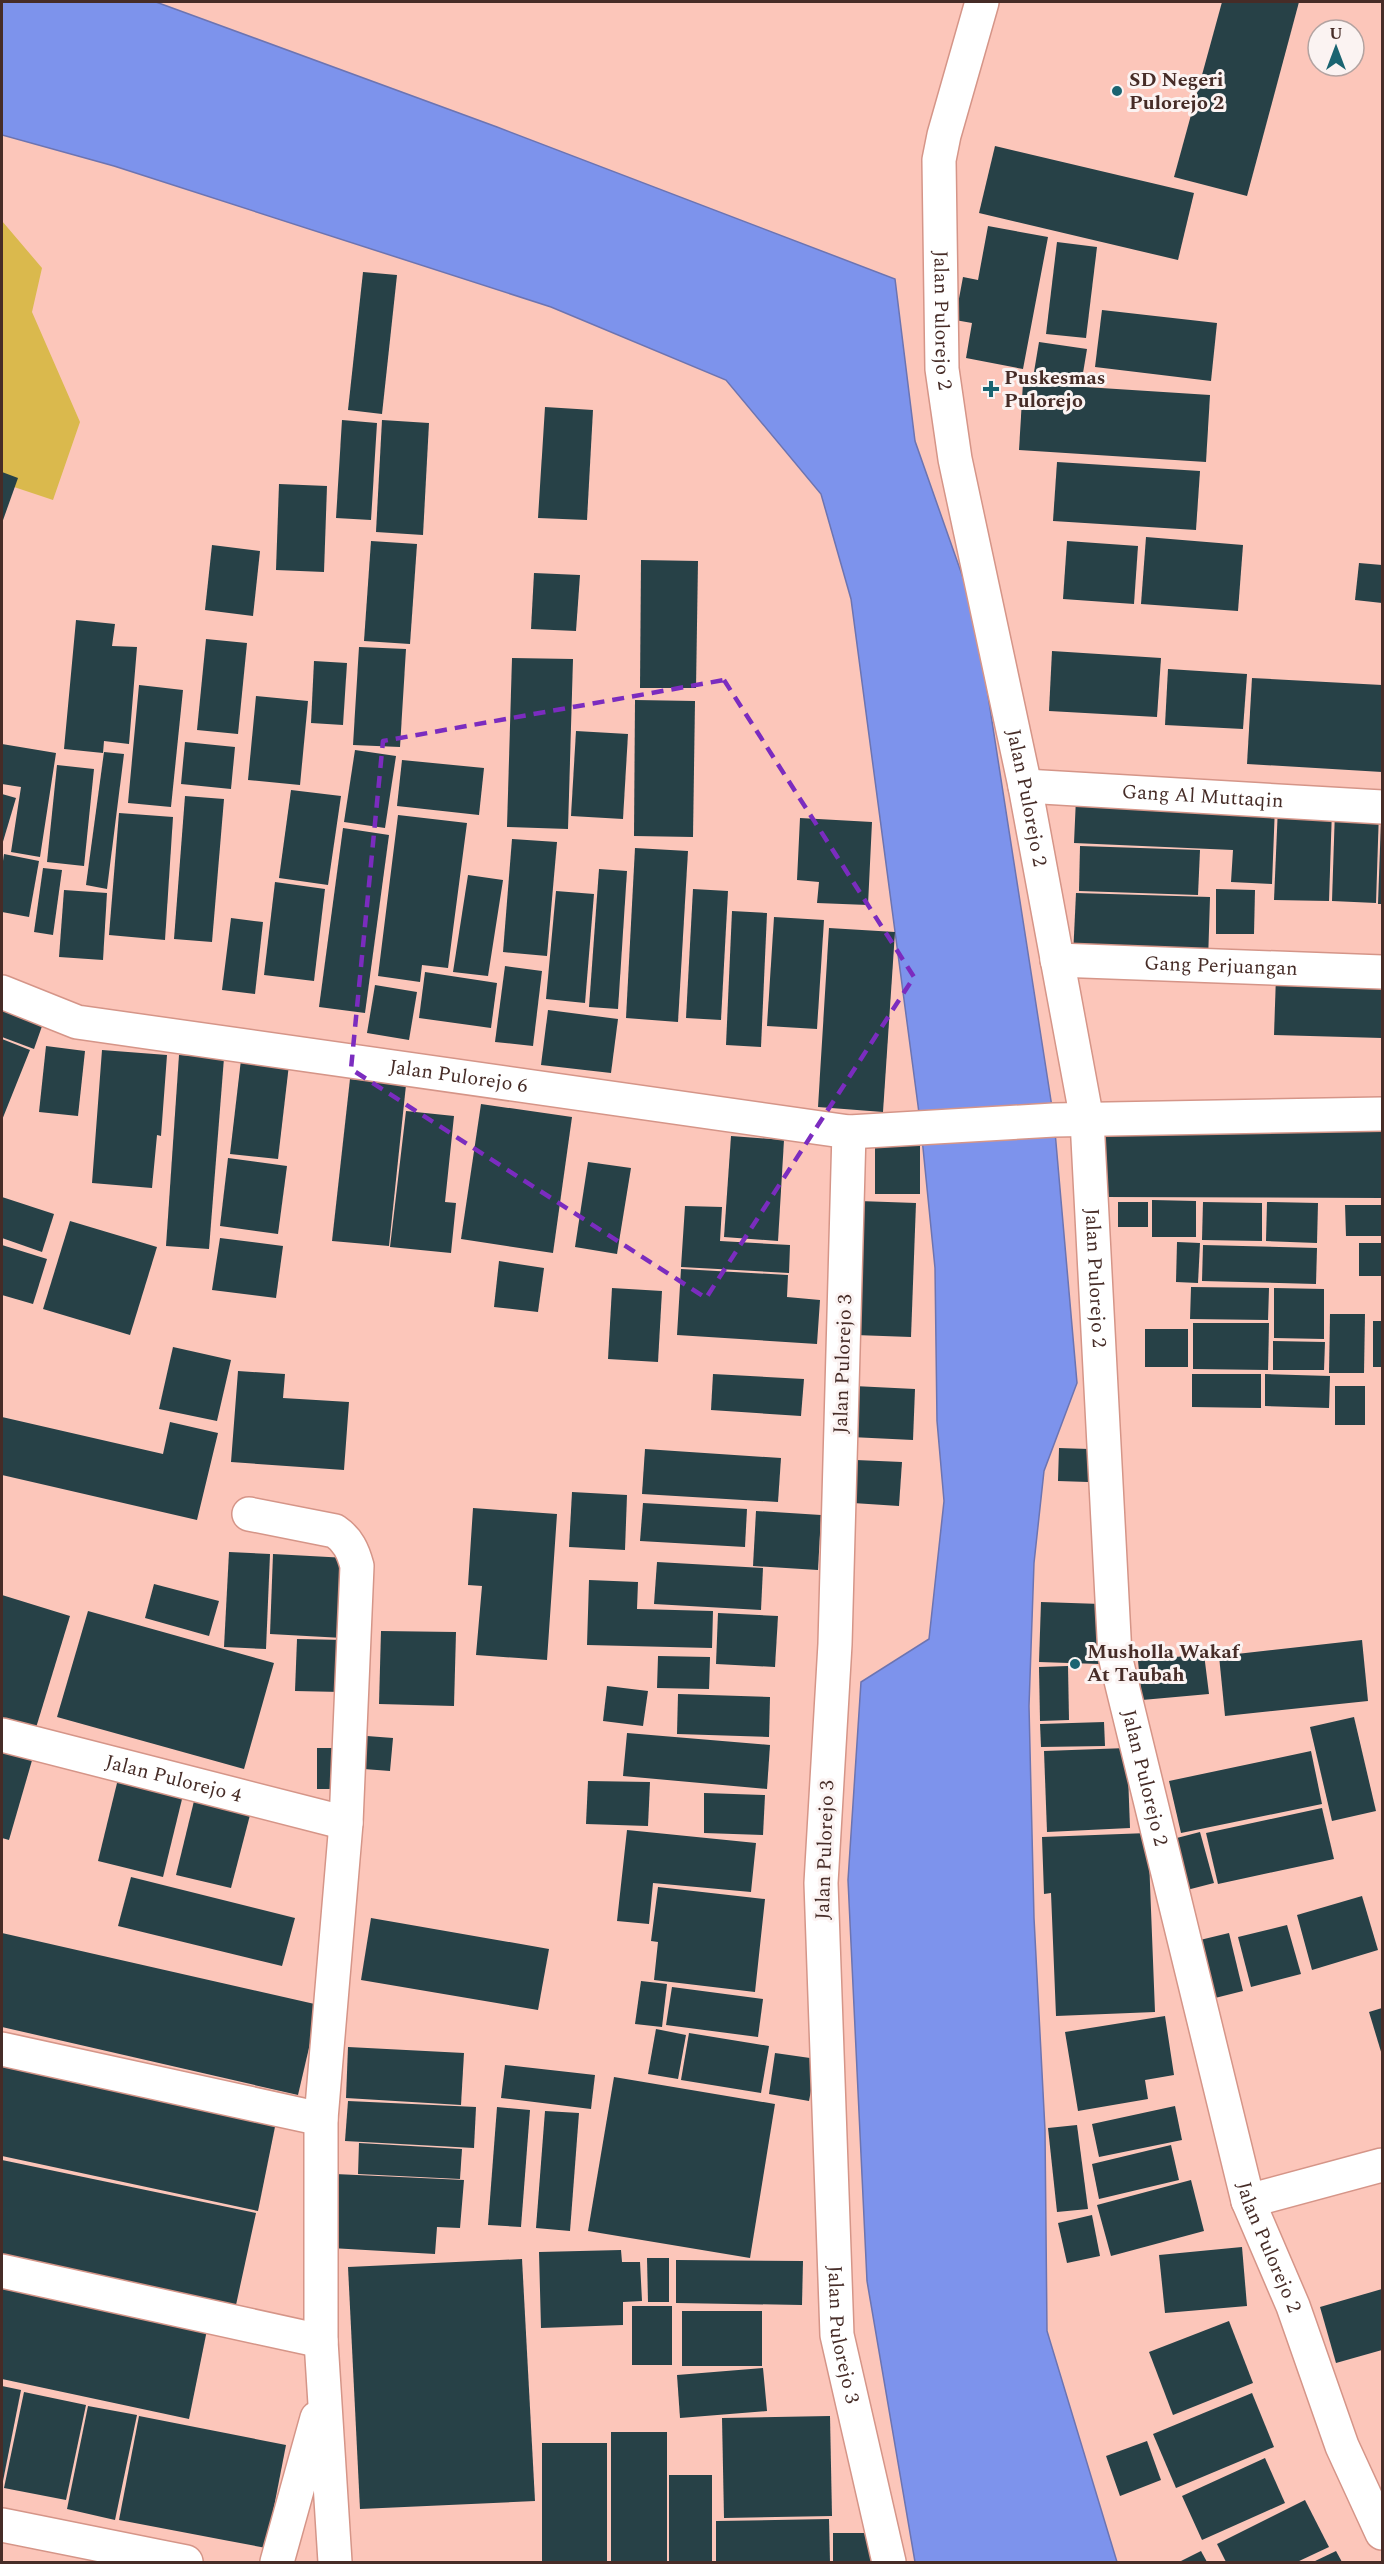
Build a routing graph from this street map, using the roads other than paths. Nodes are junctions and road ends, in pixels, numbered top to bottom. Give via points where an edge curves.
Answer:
1 (982, 2) edge
2 (1025, 786) junction
3 (1383, 807) edge
4 (1057, 960) junction
5 (1383, 972) edge
6 (2, 992) edge
7 (1383, 1114) edge
8 (1087, 1120) junction
9 (849, 1132) junction
10 (249, 1514) dead end
11 (2, 1735) edge
12 (346, 1823) junction
13 (2, 2049) edge
14 (321, 2119) junction
15 (1383, 2165) edge
16 (1248, 2201) junction
17 (2, 2271) edge
18 (321, 2341) junction
19 (323, 2396) junction
20 (2, 2525) edge
21 (1383, 2533) edge
22 (186, 2562) edge
23 (277, 2562) edge
24 (335, 2562) edge
25 (889, 2562) edge

1 - 2 street, Jalan Pulorejo 2 via 939,160 942,369 955,459
2 - 3 street, Gang Al Muttaqin
2 - 4 street, Jalan Pulorejo 2
4 - 5 street, Gang Perjuangan
4 - 8 street, Jalan Pulorejo 2
6 - 9 street, Jalan Pulorejo 6 via 77,1022
7 - 8 street, Jalan Pulorejo 6
8 - 9 street, Jalan Pulorejo 6
8 - 16 street, Jalan Pulorejo 2 via 1115,1656
9 - 25 street, Jalan Pulorejo 3 via 835,1644 821,1882 837,2335
10 - 12 street via 335,1531 353,1550 357,1566
11 - 12 street, Jalan Pulorejo 4
12 - 14 street
13 - 14 street
14 - 18 street
15 - 16 street
16 - 21 street, Jalan Pulorejo 2 via 1293,2306 1342,2446
17 - 18 street
18 - 19 street
19 - 23 street
19 - 24 street
20 - 22 street

